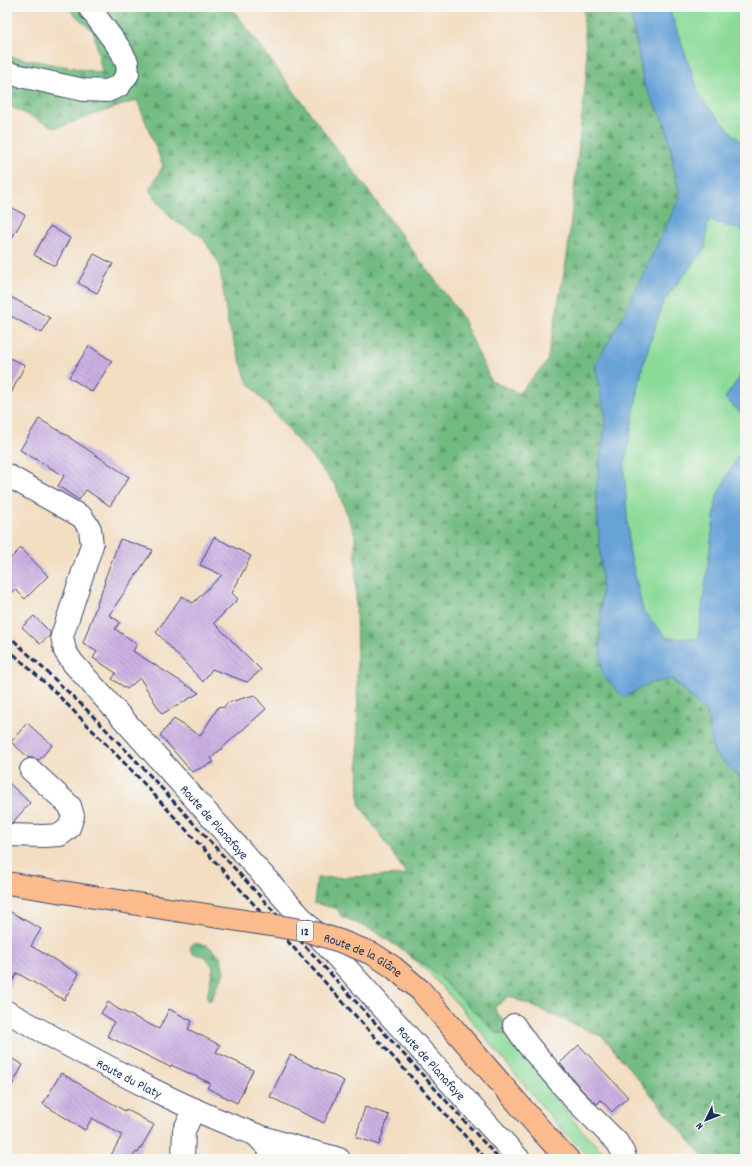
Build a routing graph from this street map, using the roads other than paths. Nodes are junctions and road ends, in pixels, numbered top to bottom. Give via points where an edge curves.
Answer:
1 (89, 7) edge
2 (7, 73) edge
3 (7, 475) edge
4 (31, 770) dead end
5 (7, 835) edge
6 (7, 883) edge
7 (7, 1012) edge
8 (514, 1025) dead end
9 (194, 1109) junction
10 (256, 1134) junction
11 (184, 1159) edge
12 (279, 1159) edge
13 (339, 1159) edge
14 (519, 1159) edge
15 (568, 1159) edge
16 (625, 1159) edge

1 - 2 street via 127,62 128,74 119,86 107,91 84,90
3 - 14 street, Route de Planafaye via 82,517 90,530 92,547 62,636 73,663
4 - 5 street via 70,806 73,816 69,828 60,834 44,836
6 - 15 main road, Route de la Glâne / 12, bridge via 308,931 373,954 420,990
7 - 9 street, Route du Platy via 146,1087
8 - 16 street via 573,1098 617,1142
9 - 10 street, Route du Platy
9 - 11 street via 184,1131
10 - 12 street, Route du Platy
10 - 13 street, Route du Platy

